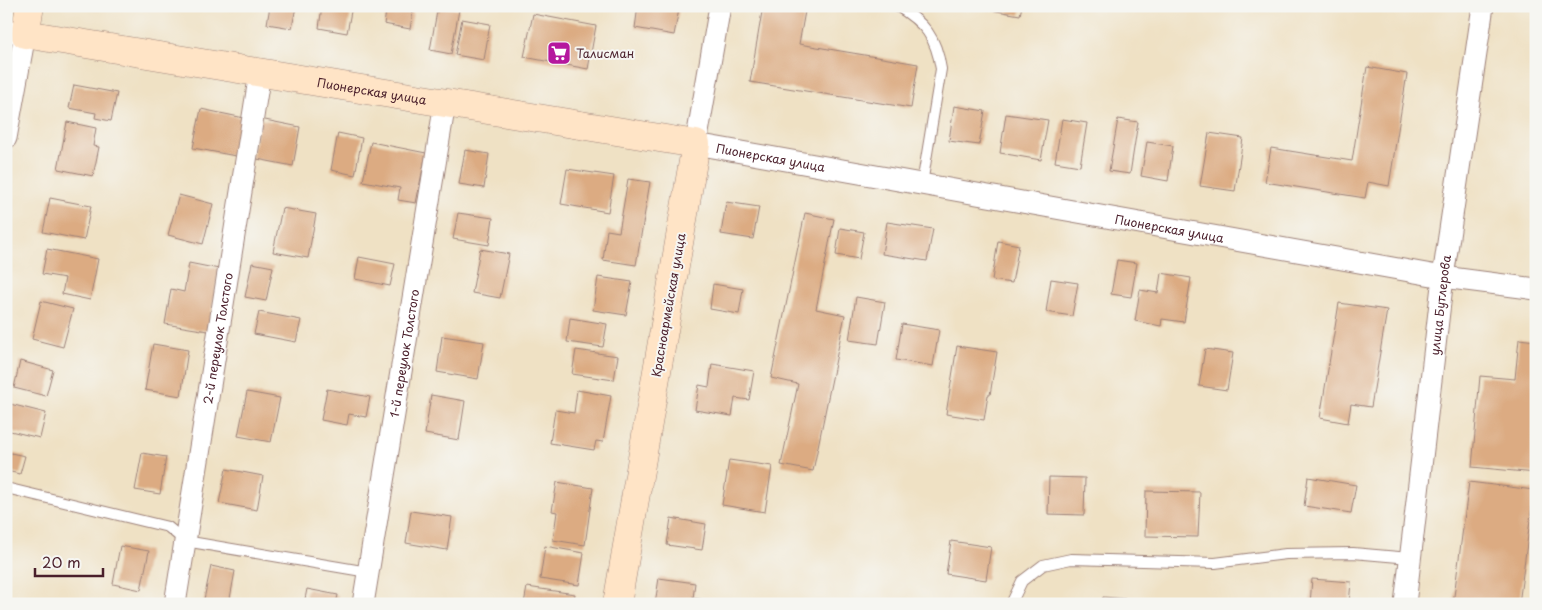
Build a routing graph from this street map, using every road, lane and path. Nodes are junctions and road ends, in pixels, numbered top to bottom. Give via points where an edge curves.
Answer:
1 (30, 6) edge
2 (720, 6) edge
3 (897, 6) edge
4 (1483, 6) edge
5 (16, 33) edge
6 (260, 73) junction
7 (445, 103) junction
8 (6, 138) edge
9 (696, 144) junction
10 (922, 184) junction
11 (1442, 276) junction
12 (1536, 289) edge
13 (6, 488) edge
14 (185, 541) junction
15 (1410, 558) junction
16 (368, 572) junction
17 (175, 604) edge
18 (363, 604) edge
19 (617, 604) edge
20 (1011, 604) edge
21 (1405, 604) edge

1 - 5 street
2 - 9 street, Красноармейская улица
3 - 10 lane via 924,26 938,52 941,69
4 - 11 street, улица Бутлерова
5 - 6 street, Пионерская улица
5 - 8 street
6 - 7 street, Пионерская улица
6 - 14 street, 2-й переулок Толстого
7 - 9 street, Пионерская улица
7 - 16 street, 1-й переулок Толстого
9 - 10 street, Пионерская улица
9 - 19 street, Красноармейская улица
10 - 11 street, Пионерская улица
11 - 12 street, Пионерская улица
11 - 15 street, улица Бутлерова
13 - 14 lane via 168,527
14 - 16 lane
14 - 17 street, 2-й переулок Толстого
15 - 20 lane via 1334,553 1286,554 1215,563 1071,559 1043,565 1022,581
15 - 21 street, улица Бутлерова
16 - 18 street, 1-й переулок Толстого

